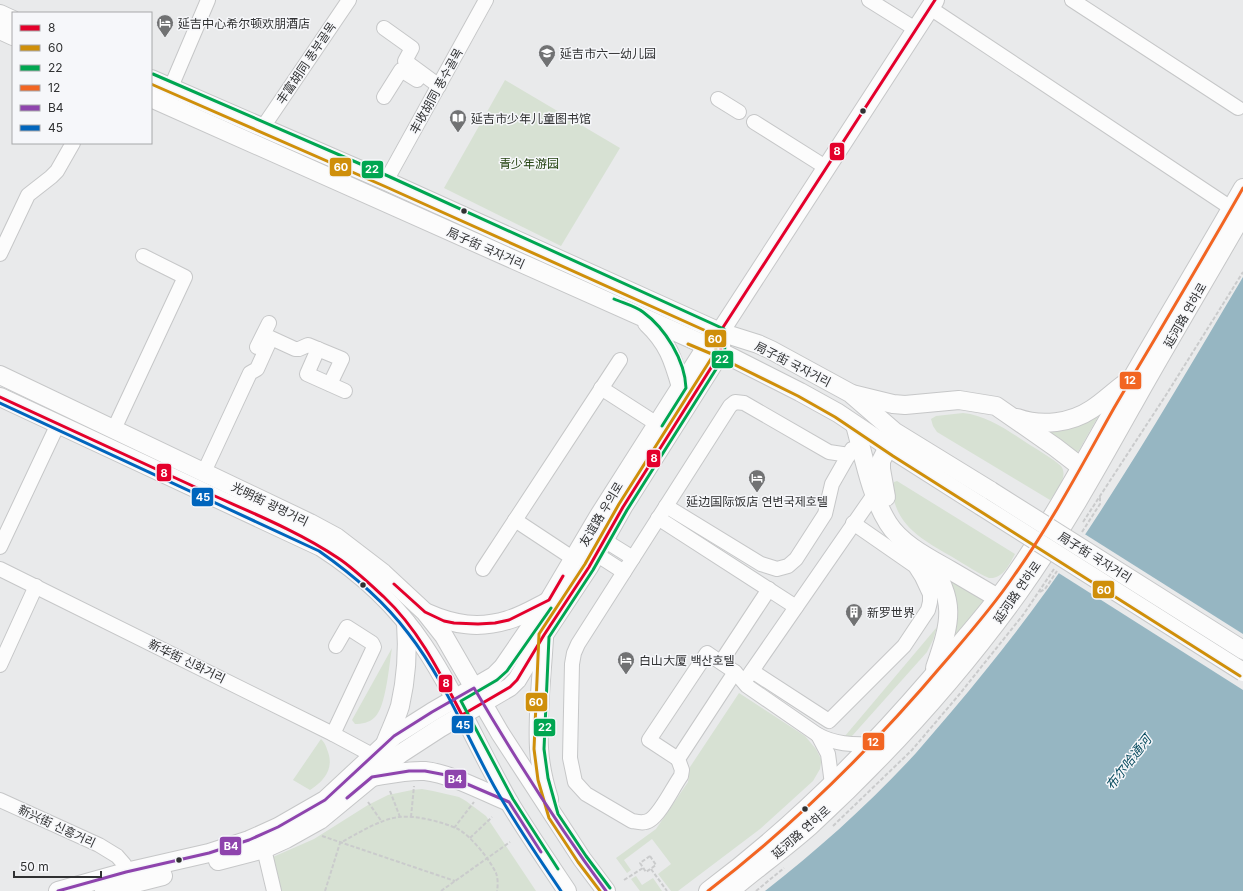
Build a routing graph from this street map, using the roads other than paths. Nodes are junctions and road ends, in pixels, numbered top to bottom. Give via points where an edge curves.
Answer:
1 (208, 0) edge
2 (350, 0) edge
3 (486, 0) edge
4 (869, 0) edge
5 (1072, 0) edge
6 (933, 4) edge
7 (0, 14) edge
8 (12, 20) edge
9 (384, 28) dead end
10 (0, 30) edge
11 (917, 30) junction
12 (12, 36) edge
13 (152, 79) edge
14 (171, 87) junction
15 (437, 89) junction
16 (384, 97) dead end
17 (152, 98) edge
18 (718, 99) dead end
19 (1238, 108) dead end
20 (739, 112) dead end
21 (754, 122) dead end
22 (263, 126) junction
23 (72, 144) edge
24 (827, 168) junction
25 (386, 181) junction
26 (1243, 188) edge
27 (1237, 211) edge
28 (0, 254) edge
29 (143, 256) dead end
30 (639, 316) junction
31 (269, 323) dead end
32 (720, 332) junction
33 (318, 349) junction
34 (714, 350) junction
35 (620, 360) dead end
36 (250, 373) junction
37 (0, 375) edge
38 (1133, 377) junction
39 (330, 384) junction
40 (681, 387) junction
41 (345, 392) dead end
42 (599, 392) junction
43 (850, 393) junction
44 (0, 397) edge
45 (1009, 415) junction
46 (58, 424) junction
47 (855, 425) junction
48 (655, 427) junction
49 (114, 429) junction
50 (892, 440) junction
51 (829, 452) junction
52 (849, 455) junction
53 (840, 470) junction
54 (204, 472) junction
55 (1085, 474) junction
56 (875, 493) junction
57 (666, 506) junction
58 (518, 517) junction
59 (658, 518) junction
60 (854, 523) junction
61 (0, 547) edge
62 (600, 547) junction
63 (923, 553) junction
64 (576, 555) junction
65 (633, 558) junction
66 (0, 569) edge
67 (483, 570) dead end
68 (624, 572) junction
69 (36, 586) junction
70 (769, 589) junction
71 (1005, 599) junction
72 (550, 600) junction
73 (796, 607) junction
74 (425, 612) junction
75 (406, 622) junction
76 (544, 635) junction
77 (336, 646) dead end
78 (1243, 650) edge
79 (721, 662) junction
80 (0, 665) edge
81 (752, 671) junction
82 (735, 672) junction
83 (1243, 672) edge
84 (932, 676) junction
85 (744, 684) junction
86 (478, 696) junction
87 (454, 699) junction
88 (462, 715) junction
89 (333, 734) junction
90 (818, 735) junction
91 (871, 744) junction
92 (379, 751) junction
93 (678, 759) junction
94 (372, 777) junction
95 (832, 784) junction
96 (0, 800) edge
97 (509, 802) junction
98 (553, 816) junction
99 (264, 849) junction
100 (126, 872) junction
101 (58, 891) edge
102 (104, 891) edge
103 (274, 891) edge
104 (566, 891) edge
105 (606, 891) edge
106 (708, 891) edge
107 (730, 891) edge

1 - 14 street
2 - 22 street, 丰富胡同 풍부골목
3 - 15 street, 丰收胡同 풍수골목
4 - 11 street
5 - 19 street
6 - 11 main road, 友谊路 우의로
6 - 27 street
7 - 8 main road
9 - 15 street via 412,48 405,61
10 - 12 main road
11 - 24 main road, 友谊路 우의로
13 - 14 main road, 局子街 국자거리
14 - 22 main road, 局子街 국자거리
15 - 16 street via 402,70
15 - 25 street, 丰收胡同 풍수골목
17 - 30 main road, 局子街 국자거리
18 - 20 street
21 - 24 street
22 - 25 main road, 局子街 국자거리
23 - 28 street via 57,171 28,195
24 - 32 main road, 友谊路 우의로
25 - 32 main road, 局子街 국자거리
26 - 27 main road, 延河路 연하로
27 - 38 main road, 延河路 연하로
27 - 55 main road, 延河路 연하로
29 - 49 street via 185,277
30 - 34 main road, 局子街 국자거리
30 - 40 main road via 664,342
31 - 36 street via 249,364
32 - 34 main road, 友谊路 우의로
32 - 43 main road, 局子街 국자거리 via 771,350
33 - 36 street via 308,345 295,349 271,338 257,369
33 - 39 street via 307,374
33 - 39 street via 342,359
34 - 40 main road, 友谊路 우의로
34 - 47 main road, 局子街 국자거리 via 800,392
34 - 62 main road, 友谊路 우의로
35 - 42 street
36 - 54 street
37 - 49 main road, 光明街 광명거리
38 - 45 main road via 1093,408 1067,420 1046,423
38 - 55 main road, 延河路 연하로
39 - 41 street
40 - 48 main road, 友谊路 우의로
42 - 48 street
42 - 58 street
43 - 45 main road via 905,405 951,400 969,401 996,406
43 - 50 main road, 局子街 국자거리
44 - 46 main road, 光明街 광명거리
45 - 55 main road
46 - 61 street
46 - 75 main road, 光明街 광명거리 via 321,546 385,598
47 - 50 main road, 局子街 국자거리
47 - 52 street via 854,444
47 - 56 main road
48 - 64 main road, 友谊路 우의로
49 - 54 main road, 光明街 광명거리
50 - 55 main road via 898,421 908,414 968,409 995,418
50 - 71 main road via 881,461 881,471 889,505 901,526 939,556
50 - 78 main road, 局子街 국자거리, bridge via 991,491
50 - 83 main road, 局子街 국자거리, bridge via 981,506
51 - 52 street
51 - 53 street
51 - 57 street via 744,402 735,402
52 - 53 street
53 - 57 street via 832,484 825,514 796,559 782,568 771,568 761,564
54 - 74 main road, 光明街 광명거리 via 336,537 383,573
55 - 71 main road, 延河路 연하로 via 1076,504
56 - 60 street
56 - 63 main road via 882,512 896,533 902,540
57 - 59 street
58 - 64 street
58 - 67 street
59 - 65 street
59 - 70 street
60 - 73 street
60 - 81 street via 915,566 930,594 928,610 904,646 829,721
62 - 65 street
62 - 68 street
62 - 76 main road, 友谊路 우의로
63 - 71 main road
63 - 84 main road via 942,583 948,605 947,631
64 - 72 main road, 友谊路 우의로
65 - 68 street
66 - 69 street, 新华街 신화거리
68 - 93 street via 574,653 570,758 573,776 579,788 586,794 632,821 645,822 657,814 680,776 682,770
69 - 80 street
69 - 89 street, 新华街 신화거리
70 - 73 street
70 - 79 street
71 - 84 main road, 延河路 연하로
71 - 107 main road, 延河路 연하로 via 939,694 891,746 809,826
72 - 74 main road via 509,620 495,623 454,623
72 - 86 main road, 友谊路 우의로 via 504,667
73 - 81 street
74 - 86 main road, 光明街 광명거리 via 444,636
75 - 87 main road, 光明街 광명거리 via 423,644
75 - 92 main road via 404,685 399,708
76 - 86 main road, 友谊路 우의로 via 517,680 510,687
76 - 98 main road via 539,749 543,778
77 - 89 street via 347,627 372,643 374,647
79 - 82 street
79 - 93 street via 707,653 650,740
81 - 85 street
82 - 85 street
82 - 93 street
84 - 91 main road, 延河路 연하로
85 - 90 street
86 - 87 main road
86 - 88 main road
86 - 98 main road, 光明街 광명거리
87 - 88 main road, 光明街 광명거리
87 - 92 main road via 394,736
88 - 94 main road via 400,754
88 - 97 main road, 光明街 광명거리
89 - 92 street, 新华街 신화거리
90 - 91 street via 845,744
90 - 95 street via 828,754
91 - 95 main road, 延河路 연하로
92 - 100 main road via 325,800 278,827 209,853
94 - 97 main road via 425,771 446,775
94 - 99 main road via 320,820
95 - 106 main road, 延河路 연하로 via 771,841
96 - 100 street, 新兴街 신흥거리 via 99,845 117,856 124,864
97 - 104 main road, 光明街 광명거리
98 - 105 main road, 光明街 광명거리
99 - 102 main road
99 - 103 street
100 - 101 main road

